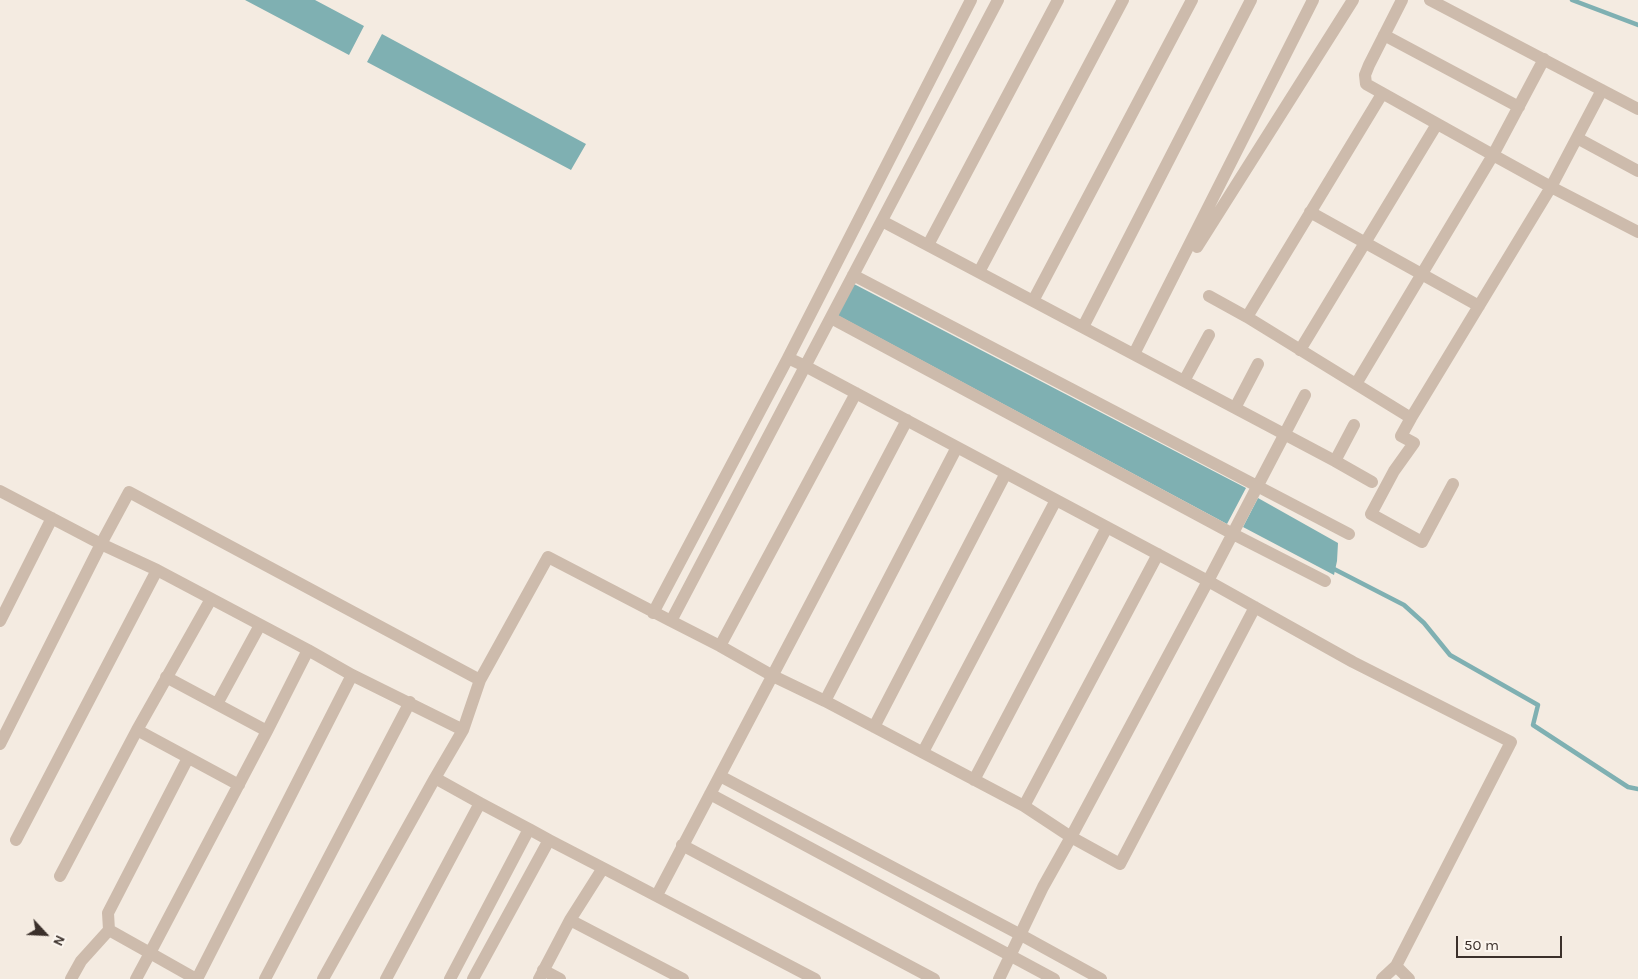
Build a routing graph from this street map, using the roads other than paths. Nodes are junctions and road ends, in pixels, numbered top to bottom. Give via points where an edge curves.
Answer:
1 (971, 0) edge
2 (998, 0) edge
3 (1058, 0) edge
4 (1123, 0) edge
5 (1192, 0) edge
6 (1251, 0) edge
7 (1313, 0) edge
8 (1353, 0) edge
9 (1402, 0) edge
10 (1430, 0) edge
11 (1384, 35) junction
12 (1544, 59) junction
13 (1602, 90) junction
14 (1382, 94) junction
15 (1519, 107) junction
16 (1638, 109) edge
17 (1436, 124) junction
18 (1577, 138) junction
19 (1494, 155) junction
20 (1638, 171) edge
21 (1552, 187) junction
22 (1310, 212) junction
23 (882, 221) junction
24 (1638, 232) edge
25 (1365, 243) junction
26 (928, 245) junction
27 (979, 272) junction
28 (1422, 274) junction
29 (853, 275) junction
30 (1209, 296) dead end
31 (1033, 301) junction
32 (1479, 306) junction
33 (1158, 309) junction
34 (1246, 317) junction
35 (831, 318) junction
36 (1083, 327) junction
37 (1208, 336) dead end
38 (1300, 350) junction
39 (1134, 354) junction
40 (788, 358) junction
41 (1258, 364) dead end
42 (805, 366) junction
43 (1184, 381) junction
44 (1356, 384) junction
45 (856, 393) junction
46 (1305, 395) dead end
47 (1235, 408) junction
48 (1411, 418) junction
49 (907, 420) junction
50 (1354, 425) dead end
51 (1285, 434) junction
52 (958, 447) junction
53 (1335, 461) junction
54 (1006, 473) junction
55 (1372, 482) dead end
56 (1453, 484) dead end
57 (1257, 487) junction
58 (0, 490) edge
59 (1056, 500) junction
60 (52, 518) junction
61 (1107, 527) junction
62 (1233, 534) junction
63 (1349, 534) dead end
64 (100, 544) junction
65 (1158, 554) junction
66 (157, 570) junction
67 (1208, 581) junction
68 (1325, 581) dead end
69 (210, 598) junction
70 (1255, 607) junction
71 (653, 613) junction
72 (0, 621) edge
73 (671, 621) junction
74 (260, 625) junction
75 (720, 646) junction
76 (308, 650) junction
77 (352, 675) junction
78 (773, 676) junction
79 (166, 677) junction
80 (480, 680) junction
81 (825, 701) junction
82 (410, 702) junction
83 (217, 704) junction
84 (874, 727) junction
85 (137, 730) junction
86 (463, 730) junction
87 (267, 731) junction
88 (0, 744) edge
89 (923, 752) junction
90 (188, 758) junction
91 (720, 776) junction
92 (435, 778) junction
93 (974, 780) junction
94 (239, 785) junction
95 (710, 794) junction
96 (480, 802) junction
97 (1024, 806) junction
98 (529, 829) junction
99 (1071, 837) junction
100 (16, 840) dead end
101 (549, 840) junction
102 (682, 845) junction
103 (603, 868) junction
104 (60, 876) dead end
105 (656, 895) junction
106 (570, 920) junction
107 (109, 930) junction
108 (1021, 935) junction
109 (150, 953) junction
110 (1011, 956) junction
111 (1396, 966) junction
112 (541, 974) edge
113 (71, 979) edge
114 (136, 979) edge
115 (196, 979) edge
116 (265, 979) edge
117 (323, 979) edge
118 (386, 979) edge
119 (450, 979) edge
120 (473, 979) edge
121 (560, 979) edge
122 (683, 979) edge
123 (815, 979) edge
124 (934, 979) edge
125 (999, 979) edge
126 (1054, 979) edge
127 (1101, 979) edge
128 (1382, 979) edge
129 (1409, 979) edge

1 - 40 street
2 - 23 street
3 - 26 street
4 - 27 street
5 - 31 street
6 - 36 street
7 - 33 street
8 - 33 street
9 - 11 street
10 - 12 street
11 - 14 street via 1365,75 1366,84
11 - 15 street
12 - 13 street
12 - 15 street
13 - 16 street
13 - 18 street
14 - 17 street
14 - 22 street
15 - 19 street
17 - 19 street
17 - 25 street
18 - 20 street
18 - 21 street
19 - 21 street
19 - 28 street
21 - 24 street
21 - 32 street
22 - 25 street
22 - 34 street
23 - 26 street
23 - 29 street
25 - 28 street
25 - 38 street
26 - 27 street
27 - 31 street
28 - 32 street
28 - 44 street
29 - 35 street
29 - 57 street
30 - 34 street
31 - 36 street
32 - 48 street
33 - 39 street
34 - 38 street
35 - 42 street
35 - 62 street
36 - 39 street
37 - 43 street
38 - 44 street
39 - 43 street
40 - 42 street
40 - 71 street
41 - 47 street
42 - 45 street
42 - 73 street
43 - 47 street
44 - 48 street
45 - 49 street
45 - 75 street
46 - 51 street
47 - 51 street
48 - 56 street via 1401,436 1414,443 1370,514 1422,542
49 - 52 street
49 - 78 street
50 - 53 street
51 - 53 street
51 - 57 street
52 - 54 street
52 - 81 street
53 - 55 street
54 - 59 street
54 - 84 street
57 - 62 street
57 - 63 street
58 - 60 street
59 - 61 street
59 - 89 street
60 - 64 street
60 - 72 street
61 - 65 street
61 - 93 street
62 - 67 street
62 - 68 street
64 - 66 street
64 - 80 street via 129,492
64 - 88 street
65 - 67 street
65 - 97 street
66 - 69 street
66 - 100 street
67 - 70 street
67 - 99 street
69 - 74 street
69 - 79 street
70 - 99 street via 1120,864
70 - 111 street via 1353,662 1511,742
71 - 73 street
71 - 80 street via 548,557
73 - 75 street
74 - 76 street
74 - 83 street
75 - 78 street
76 - 77 street
76 - 87 street
77 - 82 street
77 - 115 street
78 - 81 street
78 - 91 street
79 - 83 street
79 - 85 street
80 - 86 street
81 - 84 street
82 - 86 street
82 - 116 street
83 - 87 street
84 - 89 street
85 - 90 street
85 - 104 street
86 - 92 street
87 - 94 street
89 - 93 street
90 - 94 street
90 - 107 street via 108,912
91 - 95 street
91 - 108 street
92 - 96 street
92 - 117 street
93 - 97 street
94 - 109 street
95 - 102 street
95 - 110 street
96 - 98 street
96 - 118 street
97 - 99 street
98 - 101 street
98 - 119 street
99 - 108 street via 1042,887
101 - 103 street
101 - 120 street
102 - 105 street
102 - 124 street
103 - 105 street
103 - 106 street
105 - 123 street
106 - 112 street
106 - 122 street
107 - 109 street
107 - 113 street via 81,961
108 - 110 street
108 - 127 street
109 - 114 street
109 - 115 street
110 - 125 street
110 - 126 street
111 - 128 street
111 - 129 street
112 - 121 street

